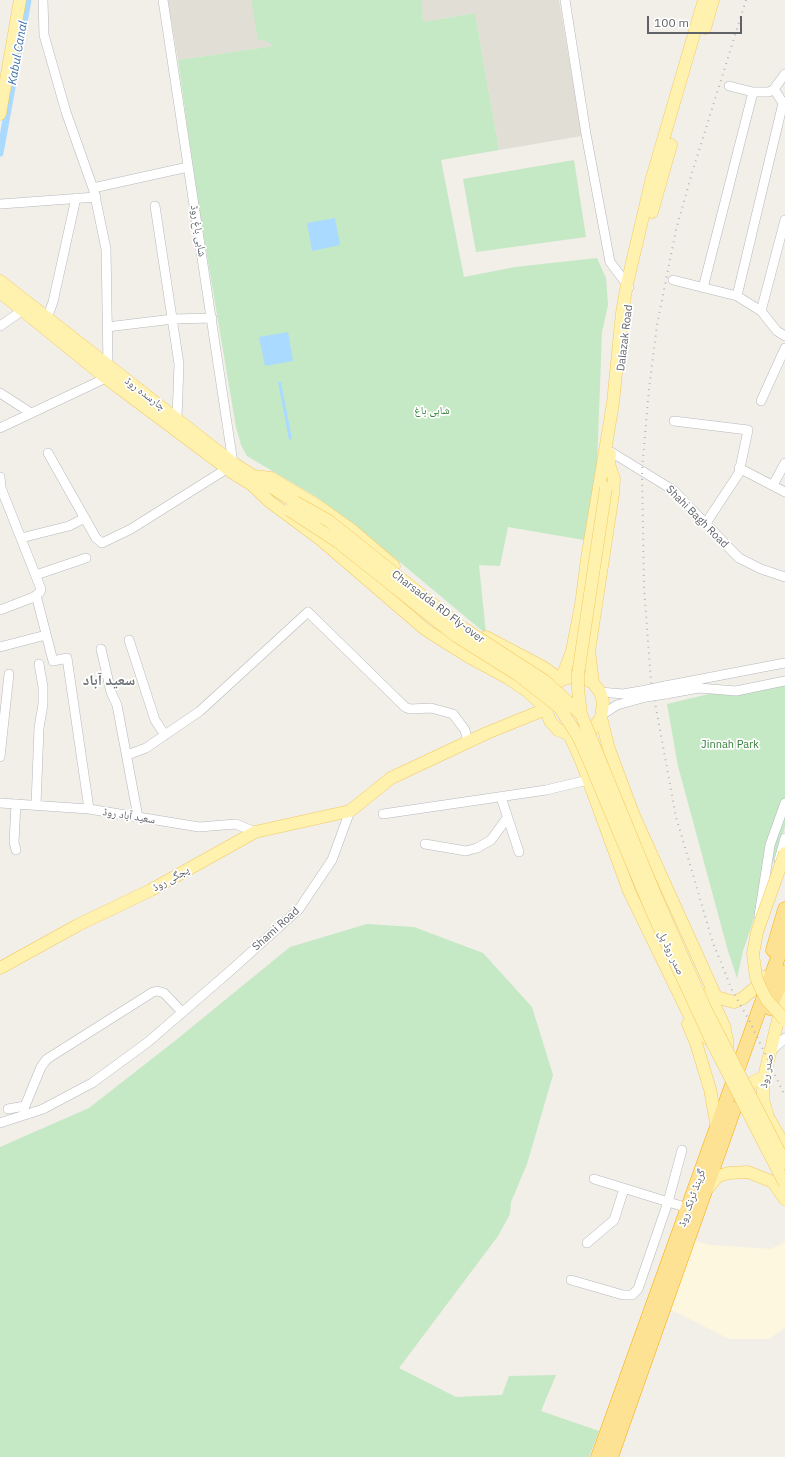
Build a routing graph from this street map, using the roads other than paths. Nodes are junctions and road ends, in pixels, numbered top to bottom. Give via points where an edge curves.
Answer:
1 (20, 0) edge
2 (43, 0) edge
3 (163, 0) edge
4 (565, 0) edge
5 (704, 0) edge
6 (713, 0) edge
7 (785, 74) edge
8 (729, 86) dead end
9 (774, 89) junction
10 (753, 92) junction
11 (784, 103) edge
12 (0, 114) edge
13 (188, 167) junction
14 (95, 192) junction
15 (76, 198) junction
16 (1, 204) edge
17 (155, 206) dead end
18 (785, 220) edge
19 (673, 280) dead end
20 (0, 281) edge
21 (629, 287) junction
22 (703, 288) junction
23 (0, 292) edge
24 (736, 296) junction
25 (23, 310) junction
26 (761, 310) junction
27 (47, 318) junction
28 (212, 318) junction
29 (173, 319) junction
30 (0, 326) edge
31 (108, 327) junction
32 (785, 336) edge
33 (785, 348) edge
34 (108, 366) junction
35 (106, 378) junction
36 (0, 393) edge
37 (761, 401) dead end
38 (31, 413) junction
39 (177, 418) junction
40 (674, 421) dead end
41 (0, 428) edge
42 (48, 453) dead end
43 (610, 458) junction
44 (785, 463) edge
45 (231, 468) junction
46 (740, 468) junction
47 (0, 477) edge
48 (252, 480) junction
49 (773, 485) junction
50 (785, 492) edge
51 (3, 504) edge
52 (292, 506) junction
53 (86, 518) junction
54 (706, 523) junction
55 (21, 538) junction
56 (86, 558) dead end
57 (36, 575) junction
58 (785, 577) edge
59 (36, 595) junction
60 (0, 610) edge
61 (46, 634) junction
62 (130, 640) dead end
63 (0, 647) edge
64 (101, 649) dead end
65 (785, 663) edge
66 (39, 664) dead end
67 (9, 674) dead end
68 (561, 680) junction
69 (785, 680) edge
70 (785, 686) edge
71 (596, 687) junction
72 (666, 690) junction
73 (730, 691) junction
74 (646, 693) junction
75 (546, 708) junction
76 (581, 714) junction
77 (602, 716) junction
78 (567, 719) joint
79 (569, 734) junction
80 (165, 735) junction
81 (468, 742) junction
82 (127, 754) junction
83 (0, 757) edge
84 (588, 780) junction
85 (623, 787) junction
86 (593, 793) junction
87 (501, 797) junction
88 (785, 803) edge
89 (0, 804) edge
90 (16, 804) junction
91 (36, 805) junction
92 (89, 809) junction
93 (350, 811) junction
94 (383, 814) dead end
95 (634, 816) junction
96 (138, 817) junction
97 (507, 818) junction
98 (602, 821) junction
99 (255, 832) junction
100 (785, 838) edge
101 (425, 844) dead end
102 (16, 850) dead end
103 (519, 852) dead end
104 (785, 853) edge
105 (779, 870) junction
106 (785, 909) edge
107 (780, 950) edge
108 (0, 968) edge
109 (785, 972) edge
110 (764, 977) junction
111 (785, 992) edge
112 (182, 1012) junction
113 (785, 1020) edge
114 (785, 1038) edge
115 (712, 1042) junction
116 (727, 1050) junction
117 (770, 1052) junction
118 (764, 1077) junction
119 (741, 1088) junction
120 (8, 1108) dead end
121 (0, 1123) edge
122 (717, 1128) junction
123 (785, 1147) edge
124 (682, 1150) dead end
125 (785, 1163) edge
126 (594, 1179) dead end
127 (785, 1184) edge
128 (624, 1189) junction
129 (705, 1192) junction
130 (785, 1199) edge
131 (668, 1202) junction
132 (688, 1208) junction
133 (587, 1243) dead end
134 (571, 1280) dead end
135 (636, 1369) junction
136 (598, 1457) edge
137 (611, 1457) edge

1 - 12 main road
2 - 14 street via 44,35 66,112
3 - 13 street, شاہی باغ روڈ
4 - 21 street via 610,262
5 - 21 main road, Dalazak Road via 652,178
6 - 21 main road, Dalazak Road
7 - 9 street
8 - 10 street
9 - 10 street via 769,92
9 - 11 street
10 - 22 street
11 - 24 street
13 - 14 street
13 - 28 street, شاہی باغ روڈ
14 - 15 street
14 - 31 street via 106,249
15 - 16 street
15 - 27 street via 53,302
17 - 29 street
18 - 26 street
19 - 22 street
20 - 27 main road, چارسدہ روڈ
21 - 43 main road, Dalazak Road
21 - 68 main road, Dalazak Road via 622,313 613,403 581,605 572,651
22 - 24 street
23 - 25 main road, چارسدہ روڈ
24 - 26 street
25 - 30 street
25 - 35 main road, چارسدہ روڈ
26 - 32 street via 777,331
27 - 34 main road, چارسدہ روڈ
28 - 29 street
28 - 45 street, شاہی باغ روڈ
29 - 31 street
29 - 39 street via 179,364
31 - 34 street
33 - 37 street
34 - 39 main road, چارسدہ روڈ
35 - 38 street
35 - 45 main road, چارسدہ روڈ
36 - 38 street
38 - 41 street
39 - 45 main road, چارسدہ روڈ
40 - 46 street via 748,430
42 - 53 street
43 - 54 street, Shahi Bagh Road via 673,490
43 - 71 main road, Dalazak Road via 614,479 613,494 590,651
43 - 76 main road, bridge via 578,674
44 - 49 street
45 - 48 main road, چارسدہ روڈ
45 - 53 street via 131,529 102,543 96,538
46 - 49 street
46 - 54 street
47 - 51 street
48 - 52 main road, چارسدہ روڈ
48 - 68 main road via 271,478 318,506 353,531 479,634 542,667
48 - 75 main road via 270,502 320,539 426,630 508,678
49 - 50 street
51 - 55 street
52 - 76 main road, Charsadda RD Fly-over, bridge via 329,522 460,626 545,681
52 - 78 main road, Charsadda RD Fly-over, bridge via 456,636 539,690 560,708
53 - 55 street via 69,526
54 - 58 street, Shahi Bagh Road via 739,558
55 - 57 street
56 - 57 street
57 - 59 street via 41,589
59 - 60 street
59 - 61 street
61 - 63 street
61 - 92 street via 53,661 67,658
62 - 80 street via 155,720
64 - 82 street via 111,692 117,705
65 - 72 street
66 - 91 street via 43,704 39,728
67 - 83 street
68 - 71 main road via 583,678
68 - 75 main road via 550,692
69 - 73 street
70 - 73 street via 739,694
71 - 74 street via 623,694
71 - 77 main road via 603,702
72 - 73 street via 699,688
72 - 74 street, bridge
74 - 77 street via 617,705
75 - 79 main road via 550,721 558,730
75 - 81 main road
76 - 116 main road, صدر روڈ پل, bridge via 657,899 705,1008
77 - 79 main road via 593,728 581,734
77 - 85 main road
78 - 115 main road, صدر روڈ پل, bridge via 587,756 653,914
79 - 84 main road
80 - 81 street via 200,711 308,612 405,706 410,709 431,708 453,714 465,730
80 - 82 street via 146,748
81 - 93 main road via 391,778
82 - 96 street
84 - 86 main road
84 - 87 street
85 - 86 main road via 607,783
85 - 95 main road
86 - 98 main road
87 - 94 street
87 - 97 street
88 - 110 street via 770,845 759,916 757,957
89 - 90 street, سعید آباد روڈ
90 - 91 street, سعید آباد روڈ
90 - 102 street
91 - 92 street, سعید آباد روڈ
92 - 96 street, سعید آباد روڈ
93 - 99 main road, پجگی روڈ
93 - 112 street, Shami Road via 332,860 299,909
95 - 110 main road via 716,998 730,1001 743,998
95 - 116 main road via 653,879 724,1026
96 - 99 street, سعید آباد روڈ via 200,827 236,824
97 - 101 street via 491,840 477,848 466,851
97 - 103 street
98 - 115 main road via 629,891 670,977 696,1029
98 - 122 main road via 609,855 696,1043 710,1089
99 - 108 main road, پجگی روڈ via 151,890 78,925
100 - 105 street via 779,858
104 - 105 main road, bridge
105 - 113 main road, bridge via 757,932 753,954 756,977 761,989
106 - 107 highway, گرینڈ ٹرنک روڈ via 774,944
107 - 110 main road
107 - 122 highway, گرینڈ ٹرنک روڈ
109 - 119 highway, گرینڈ ٹرنک روڈ
111 - 117 main road, صدر روڈ
112 - 120 street via 164,993 153,992 47,1060 41,1067 25,1106
112 - 121 street, Shami Road via 148,1042 92,1083 43,1109
114 - 117 street
115 - 127 main road, صدر روڈ پل, bridge
116 - 125 main road, صدر روڈ پل, bridge
117 - 118 main road, صدر روڈ
118 - 119 main road
118 - 123 main road, صدر روڈ via 765,1108
119 - 129 highway, گرینڈ ٹرنک روڈ
122 - 132 highway, گرینڈ ٹرنک روڈ
124 - 131 street
126 - 128 street
128 - 131 street
128 - 133 street via 614,1220
129 - 130 main road via 718,1176 748,1172 773,1182
129 - 135 highway, گرینڈ ٹرنک روڈ
131 - 132 street
131 - 134 street via 638,1288 632,1295 623,1295
132 - 135 highway, گرینڈ ٹرنک روڈ
135 - 136 highway, گرینڈ ٹرنک روڈ
135 - 137 highway, گرینڈ ٹرنک روڈ

